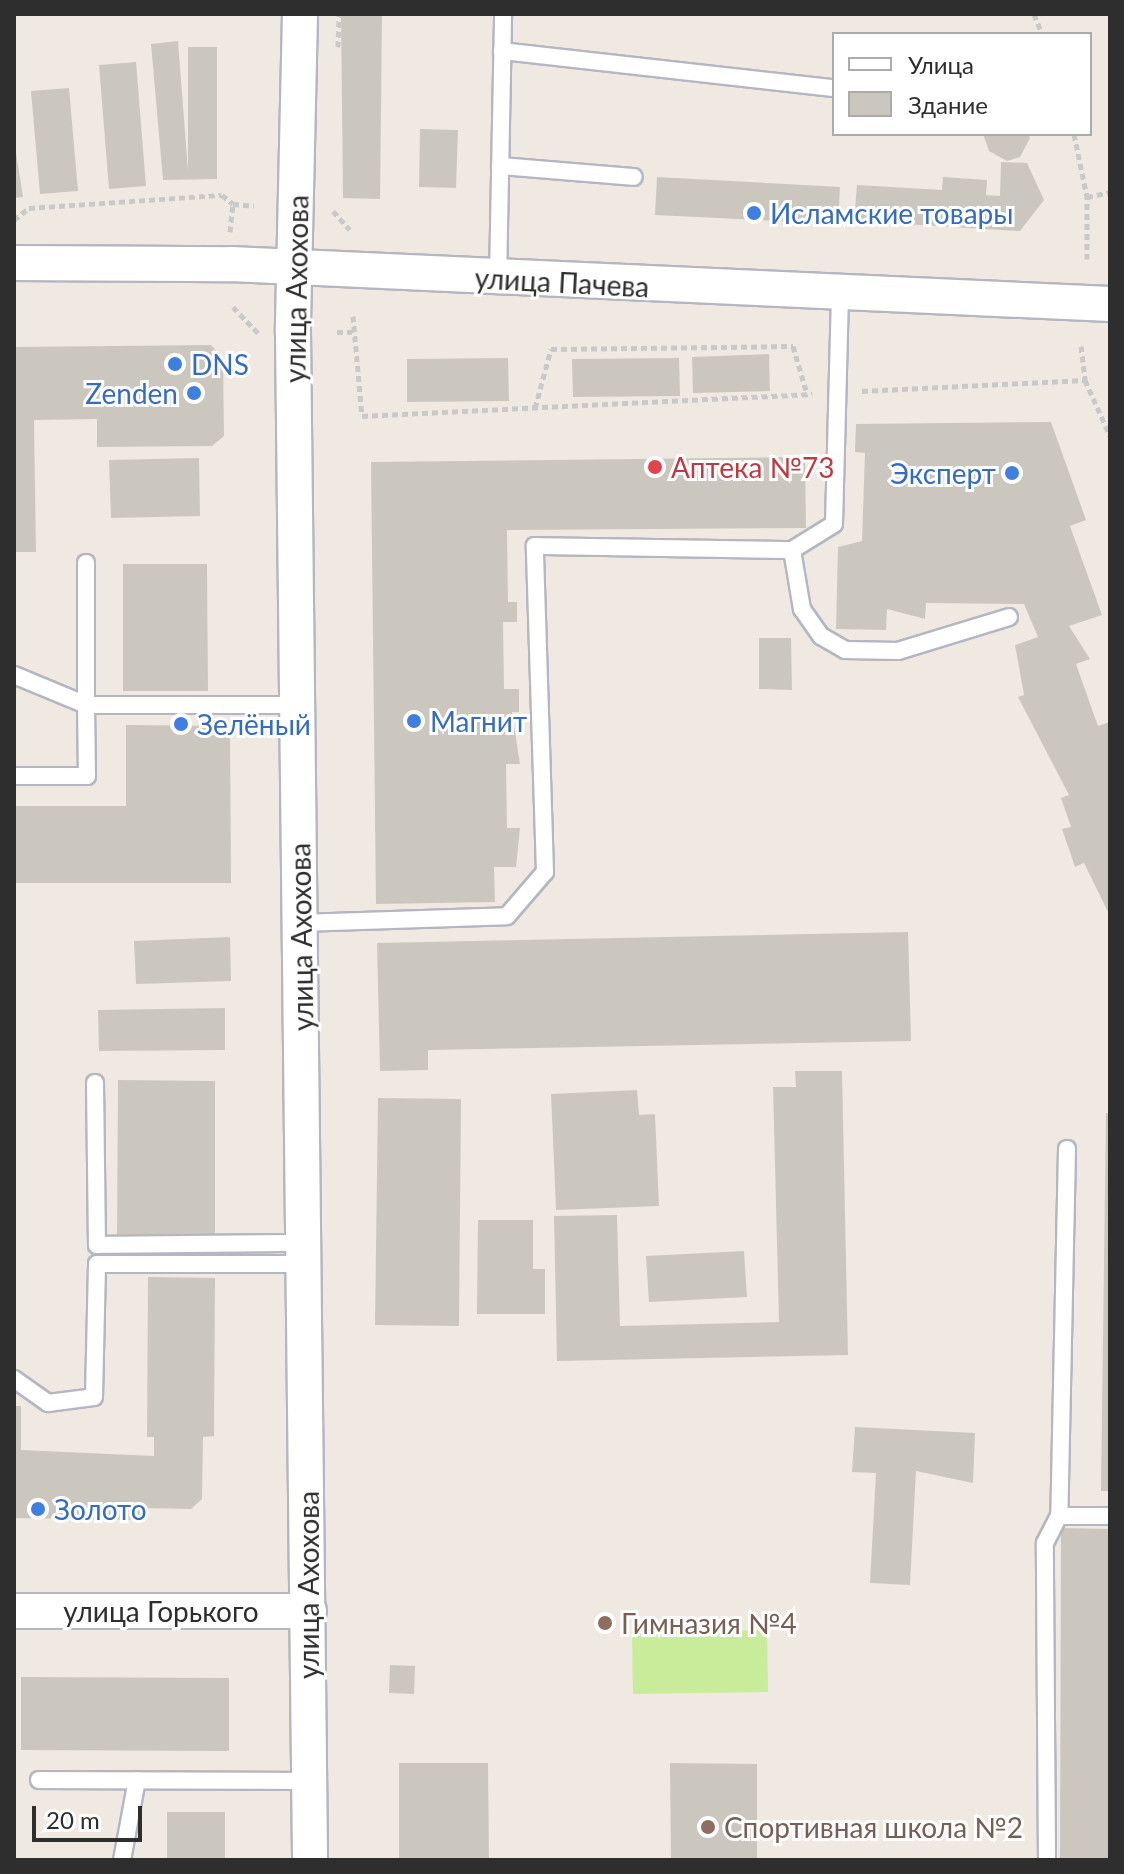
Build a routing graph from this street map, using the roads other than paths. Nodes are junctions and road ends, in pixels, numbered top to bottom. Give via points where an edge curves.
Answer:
1 (300, 14) edge
2 (503, 14) edge
3 (502, 51) junction
4 (832, 88) edge
5 (500, 166) junction
6 (634, 177) dead end
7 (14, 263) edge
8 (295, 269) junction
9 (498, 280) junction
10 (840, 294) junction
11 (1110, 304) edge
12 (792, 550) junction
13 (86, 563) dead end
14 (1009, 617) dead end
15 (14, 675) edge
16 (86, 705) junction
17 (298, 705) junction
18 (14, 776) edge
19 (300, 923) junction
20 (95, 1083) dead end
21 (1067, 1149) dead end
22 (305, 1254) junction
23 (14, 1379) edge
24 (1059, 1516) junction
25 (1110, 1516) edge
26 (14, 1611) edge
27 (309, 1611) junction
28 (39, 1780) dead end
29 (137, 1780) junction
30 (310, 1781) junction
31 (122, 1860) edge
32 (310, 1860) edge
33 (1047, 1860) edge

1 - 8 street, улица Ахохова
2 - 3 lane
3 - 4 lane
3 - 5 lane
5 - 6 lane
5 - 9 lane
7 - 8 street, улица Пачева
8 - 9 street, улица Пачева
8 - 17 street, улица Ахохова
9 - 10 street, улица Пачева
10 - 11 street, улица Пачева
10 - 12 lane via 834,524
12 - 14 lane via 802,609 821,636 845,650 898,651
12 - 19 lane via 535,546 545,872 507,916
13 - 16 lane
15 - 16 lane
16 - 17 lane
16 - 18 lane via 87,776
17 - 19 street, улица Ахохова
19 - 22 street, улица Ахохова
20 - 22 lane via 97,1245
21 - 24 lane
22 - 23 lane via 97,1264 94,1397 48,1403
22 - 27 street, улица Ахохова
24 - 25 lane
24 - 33 lane via 1045,1543
26 - 27 street, улица Горького
27 - 30 street, улица Ахохова
28 - 29 lane
29 - 30 lane
29 - 31 lane
30 - 32 street, улица Ахохова

